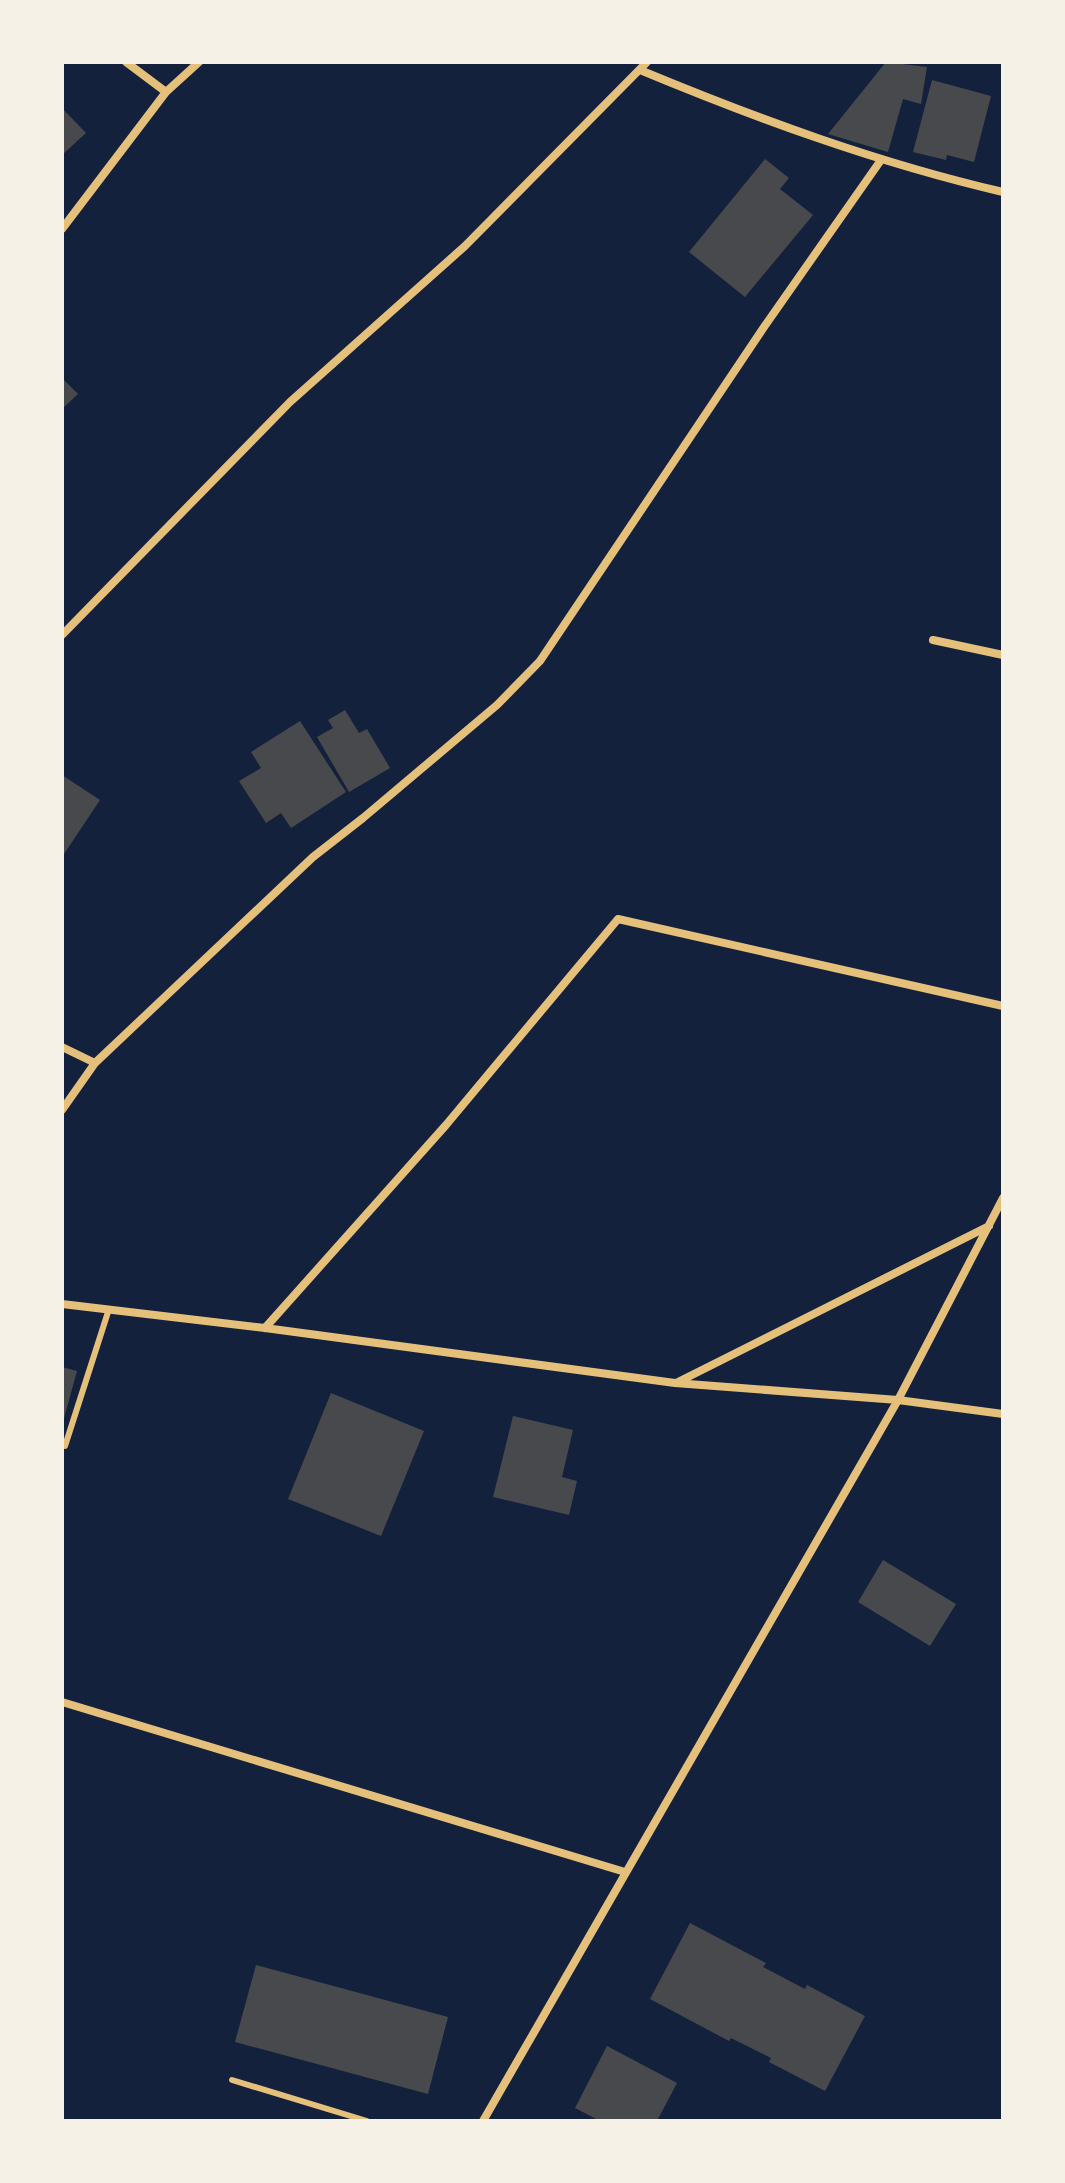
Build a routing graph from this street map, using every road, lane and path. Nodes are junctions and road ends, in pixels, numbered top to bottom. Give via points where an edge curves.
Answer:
1 (126, 62) edge
2 (199, 62) edge
3 (647, 62) edge
4 (640, 70) junction
5 (166, 92) junction
6 (881, 160) junction
7 (1003, 192) edge
8 (62, 229) edge
9 (62, 635) edge
10 (933, 640) dead end
11 (1003, 655) edge
12 (1003, 1006) edge
13 (62, 1047) edge
14 (95, 1063) junction
15 (62, 1110) edge
16 (1003, 1198) edge
17 (991, 1225) junction
18 (62, 1304) edge
19 (109, 1309) junction
20 (265, 1328) junction
21 (675, 1383) junction
22 (898, 1400) junction
23 (1003, 1414) edge
24 (65, 1446) dead end
25 (62, 1702) edge
26 (625, 1872) junction
27 (232, 2080) dead end
28 (367, 2121) edge
29 (483, 2121) edge

1 - 5 street
2 - 5 street
3 - 4 street
4 - 6 street
4 - 9 street via 465,246 290,402
5 - 8 street
6 - 7 street
6 - 14 street via 540,661 497,705 313,857
10 - 11 street
12 - 20 street via 618,919 446,1125
13 - 14 street
14 - 15 street
16 - 17 street
17 - 21 street
17 - 22 street
18 - 19 street
19 - 20 street
19 - 24 lane
20 - 21 street
21 - 22 street
22 - 23 street
22 - 26 street
25 - 26 street
26 - 29 street
27 - 28 lane

